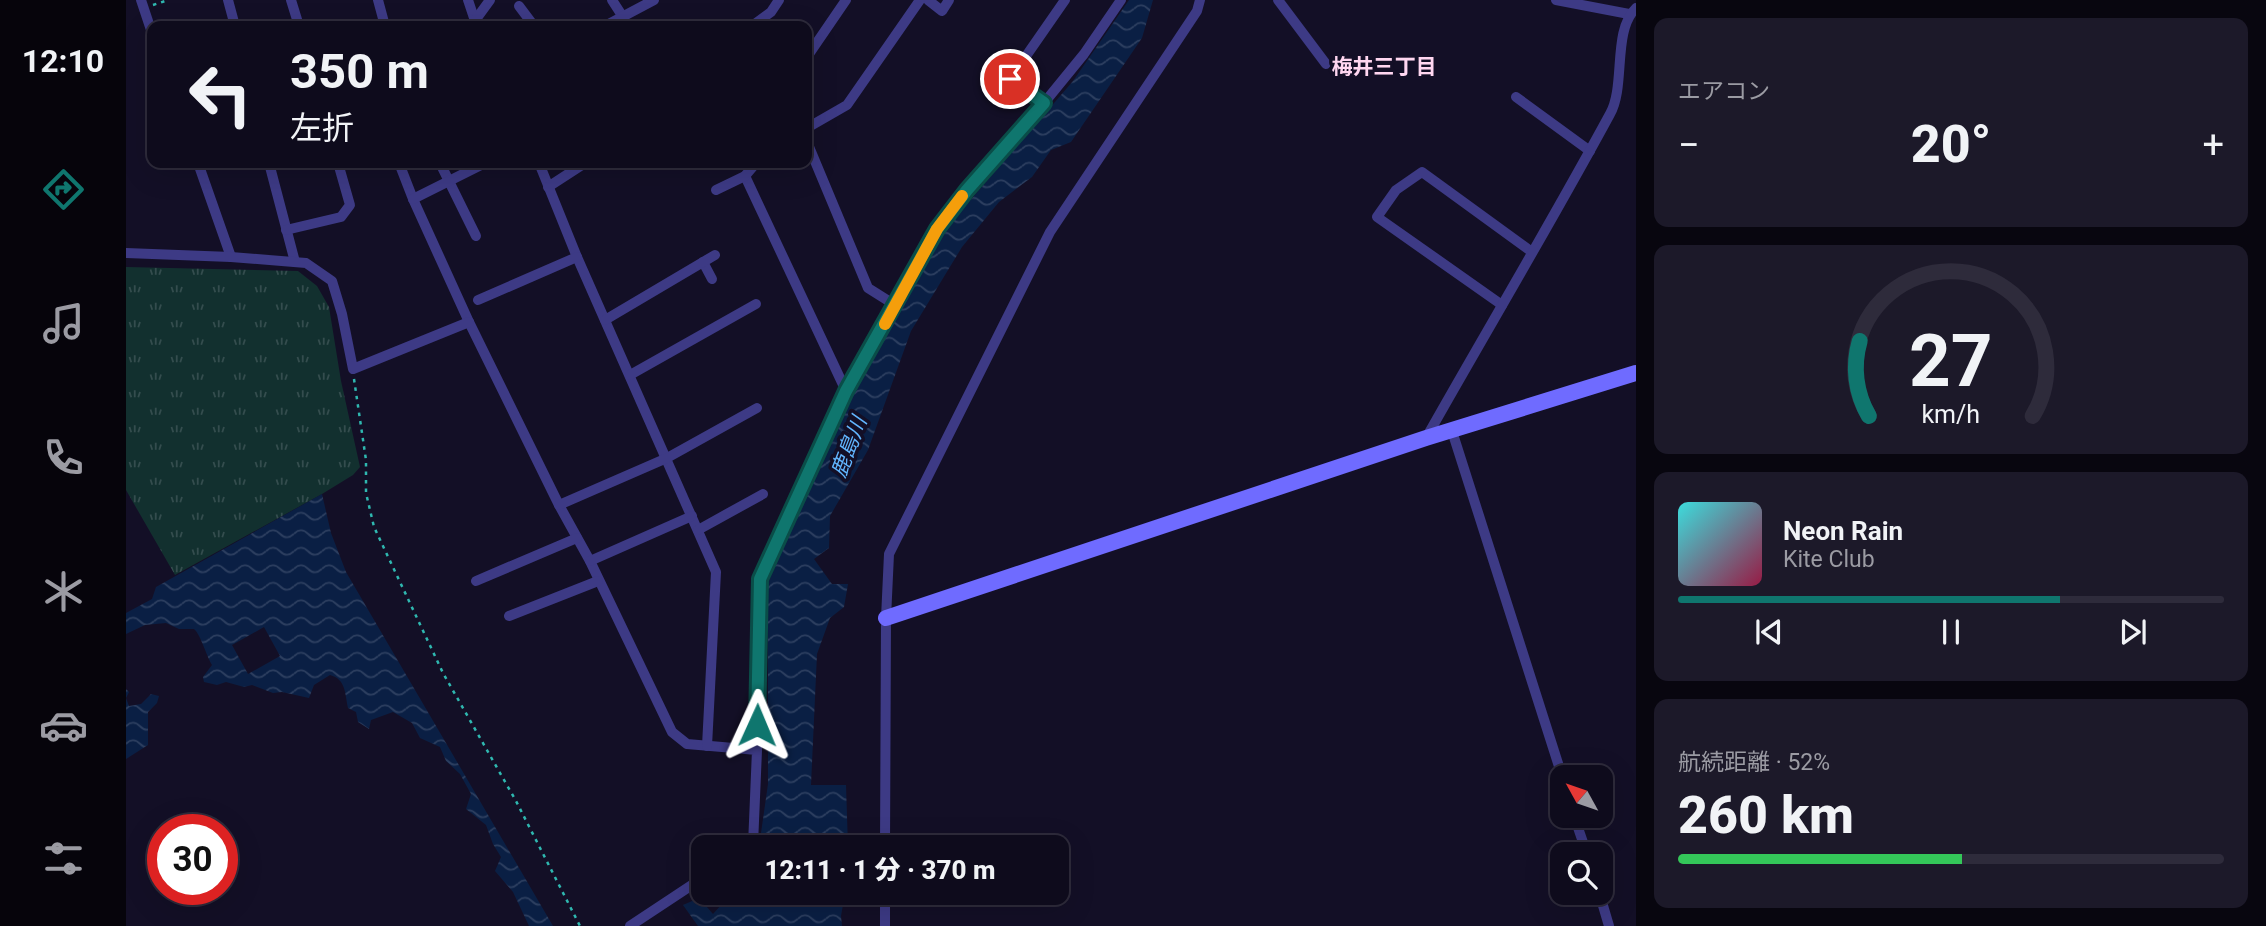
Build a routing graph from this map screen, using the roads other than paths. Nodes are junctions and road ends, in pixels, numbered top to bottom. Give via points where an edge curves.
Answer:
1 (141, 0) edge
2 (228, 0) edge
3 (291, 0) edge
4 (378, 0) edge
5 (468, 0) edge
6 (490, 0) edge
7 (612, 0) edge
8 (654, 0) edge
9 (779, 0) edge
10 (846, 0) edge
11 (920, 0) edge
12 (928, 0) edge
13 (949, 0) edge
14 (1065, 0) edge
15 (1121, 0) edge
16 (1200, 0) edge
17 (1278, 0) edge
18 (1556, 0) edge
19 (519, 5) dead end
20 (1632, 11) edge
21 (623, 17) junction
22 (148, 21) edge
23 (233, 21) edge
24 (297, 21) edge
25 (384, 21) edge
26 (473, 21) edge
27 (476, 21) edge
28 (530, 21) edge
29 (615, 21) edge
30 (759, 21) edge
31 (812, 50) edge
32 (1326, 64) dead end
33 (1534, 93) dead end
34 (1516, 97) dead end
35 (1044, 103) junction
36 (1527, 105) junction
37 (812, 125) edge
38 (1590, 150) junction
39 (812, 154) edge
40 (200, 168) edge
41 (270, 168) edge
42 (339, 168) edge
43 (401, 168) edge
44 (443, 168) edge
45 (475, 168) edge
46 (541, 168) edge
47 (577, 168) edge
48 (751, 168) edge
49 (745, 176) junction
50 (450, 181) junction
51 (548, 187) junction
52 (716, 190) dead end
53 (412, 199) junction
54 (286, 230) junction
55 (476, 236) dead end
56 (1532, 252) junction
57 (126, 253) edge
58 (715, 255) dead end
59 (231, 257) junction
60 (577, 257) junction
61 (295, 262) junction
62 (703, 262) junction
63 (662, 270) dead end
64 (712, 279) dead end
65 (670, 282) junction
66 (478, 300) dead end
67 (756, 304) dead end
68 (895, 305) junction
69 (1502, 305) junction
70 (605, 320) junction
71 (469, 322) junction
72 (1636, 373) edge
73 (630, 375) junction
74 (846, 391) junction
75 (757, 408) dead end
76 (1452, 431) junction
77 (1426, 438) junction
78 (667, 458) junction
79 (763, 494) dead end
80 (559, 505) junction
81 (692, 516) junction
82 (698, 530) junction
83 (577, 538) junction
84 (590, 561) junction
85 (476, 581) dead end
86 (598, 581) junction
87 (509, 616) dead end
88 (886, 618) junction
89 (707, 746) junction
90 (757, 750) junction
91 (1559, 765) edge
92 (753, 835) edge
93 (885, 835) edge
94 (691, 886) edge
95 (885, 905) edge
96 (1603, 905) edge
97 (630, 926) edge
98 (885, 926) edge
99 (1609, 926) edge

1 - 22 street
2 - 23 street
3 - 24 street
4 - 25 street
5 - 26 street
6 - 27 street
7 - 21 street
8 - 21 street
9 - 30 street
10 - 31 street
11 - 37 street via 847,105
12 - 13 street via 942,11
14 - 35 street via 1010,79
15 - 35 street
16 - 88 street via 1044,244 889,554
17 - 32 street
18 - 20 street
19 - 28 street
20 - 38 street via 1612,110
21 - 29 street
33 - 36 street
34 - 36 street
35 - 68 street via 937,229
36 - 38 street
38 - 56 street
39 - 68 street via 868,288
40 - 59 street
41 - 54 street
42 - 54 street via 350,205 341,217
43 - 53 street
44 - 50 street
45 - 50 street
46 - 51 street
47 - 51 street
48 - 49 street
49 - 52 street
49 - 74 street
50 - 53 street
50 - 55 street
51 - 60 street
53 - 71 street
54 - 61 street
56 - 69 street
56 - 69 street via 1422,172 1396,190 1377,217
57 - 59 street
58 - 62 street
59 - 61 street
60 - 66 street
60 - 70 street
61 - 71 street via 306,263 332,281 352,369
62 - 64 street
62 - 65 street
63 - 65 street
65 - 70 street
67 - 73 street
68 - 74 street
69 - 77 street
70 - 73 street
71 - 80 street
72 - 76 street
73 - 78 street
74 - 90 street via 760,579
75 - 78 street
76 - 77 street
76 - 91 street
77 - 88 street
78 - 80 street
78 - 81 street
79 - 82 street
80 - 83 street
81 - 82 street
81 - 84 street
82 - 89 street via 716,572
83 - 84 street
83 - 85 street via 494,580
84 - 86 street
86 - 87 street
86 - 89 street via 672,732 687,744
88 - 93 street
89 - 90 street
90 - 92 street
94 - 97 street
95 - 98 street
96 - 99 street

